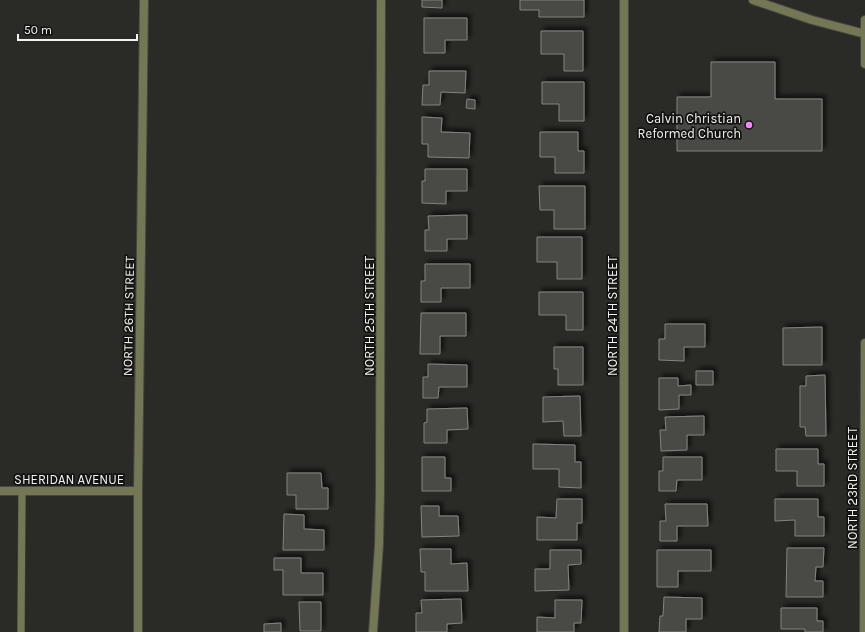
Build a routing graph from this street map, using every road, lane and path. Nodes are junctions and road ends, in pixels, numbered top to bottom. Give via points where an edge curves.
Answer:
1 (144, 0) edge
2 (381, 0) edge
3 (624, 0) edge
4 (753, 0) edge
5 (865, 20) edge
6 (865, 34) edge
7 (865, 64) edge
8 (865, 343) edge
9 (0, 491) edge
10 (22, 491) junction
11 (138, 491) junction
12 (21, 632) edge
13 (138, 632) edge
14 (373, 632) edge
15 (624, 632) edge
16 (864, 632) edge

1 - 11 street, NORTH 26TH STREET
2 - 14 street, NORTH 25TH STREET via 380,491
3 - 15 street, NORTH 24TH STREET
4 - 6 street
5 - 6 street
6 - 7 street
8 - 16 street, NORTH 23RD STREET
9 - 10 street, SHERIDAN AVENUE
10 - 11 street, SHERIDAN AVENUE
10 - 12 lane
11 - 13 street, NORTH 26TH STREET

